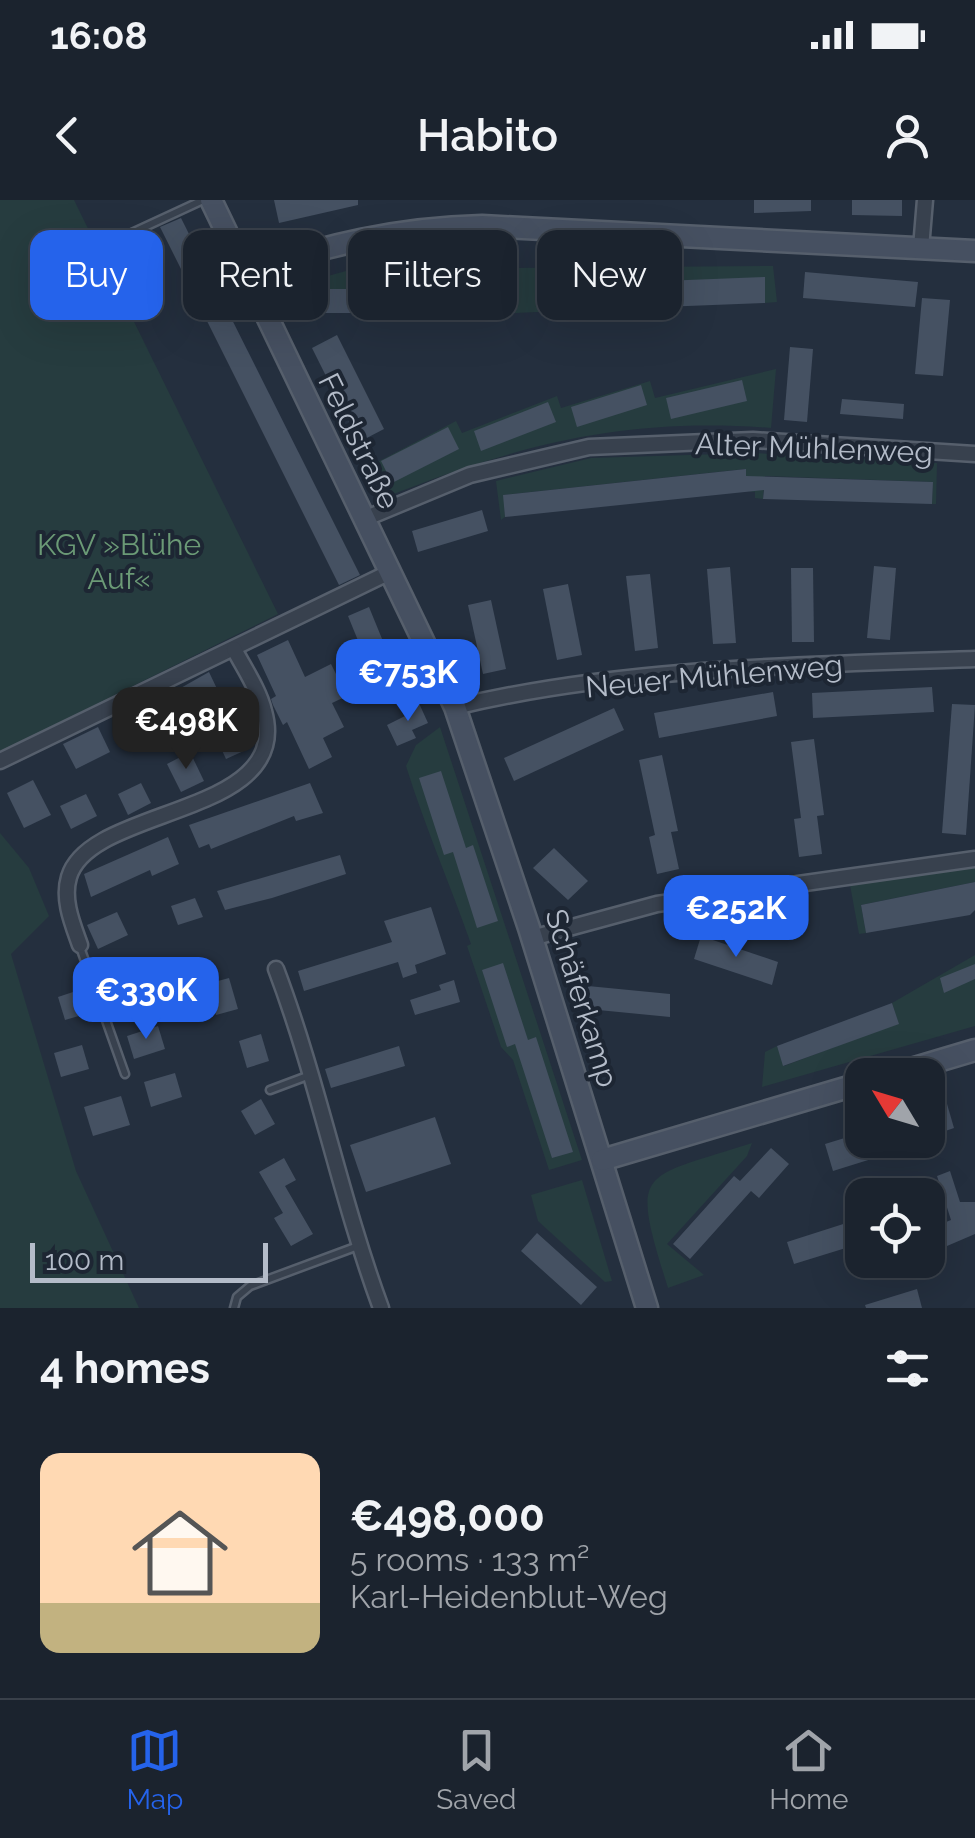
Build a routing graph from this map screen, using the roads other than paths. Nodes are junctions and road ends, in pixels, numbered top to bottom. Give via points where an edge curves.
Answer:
1 (203, 200) edge
2 (211, 200) edge
3 (925, 200) edge
4 (138, 230) edge
5 (225, 230) edge
6 (328, 245) edge
7 (921, 248) junction
8 (975, 250) edge
9 (268, 320) edge
10 (975, 454) edge
11 (364, 519) junction
12 (390, 572) junction
13 (234, 649) junction
14 (975, 659) edge
15 (455, 707) junction
16 (0, 761) edge
17 (975, 859) edge
18 (532, 938) junction
19 (80, 945) joint
20 (276, 969) dead end
21 (975, 1050) edge
22 (945, 1059) edge
23 (125, 1074) dead end
24 (311, 1075) junction
25 (845, 1088) edge
26 (270, 1090) dead end
27 (602, 1160) junction
28 (359, 1245) junction
29 (234, 1308) edge
30 (381, 1308) edge
31 (647, 1308) edge

1 - 4 lane
2 - 5 street, Feldstraße
3 - 7 street
6 - 7 street via 422,227 482,226
7 - 8 street
9 - 11 street, Feldstraße
10 - 11 street, Alter Mühlenweg via 753,440 588,446 470,475
11 - 12 street, Feldstraße
12 - 13 street
12 - 15 street, Feldstraße
13 - 16 street
13 - 19 street via 265,712 266,744 254,767 226,789 84,852 69,877 68,907
14 - 15 street, Neuer Mühlenweg via 754,668 504,695
15 - 18 street, Schäferkamp
17 - 18 street via 658,904
18 - 27 street, Schäferkamp
19 - 23 lane
20 - 24 street
21 - 22 street
24 - 26 lane
24 - 28 street
25 - 27 street
27 - 31 street, Schäferkamp
28 - 29 lane via 250,1286
28 - 30 street

